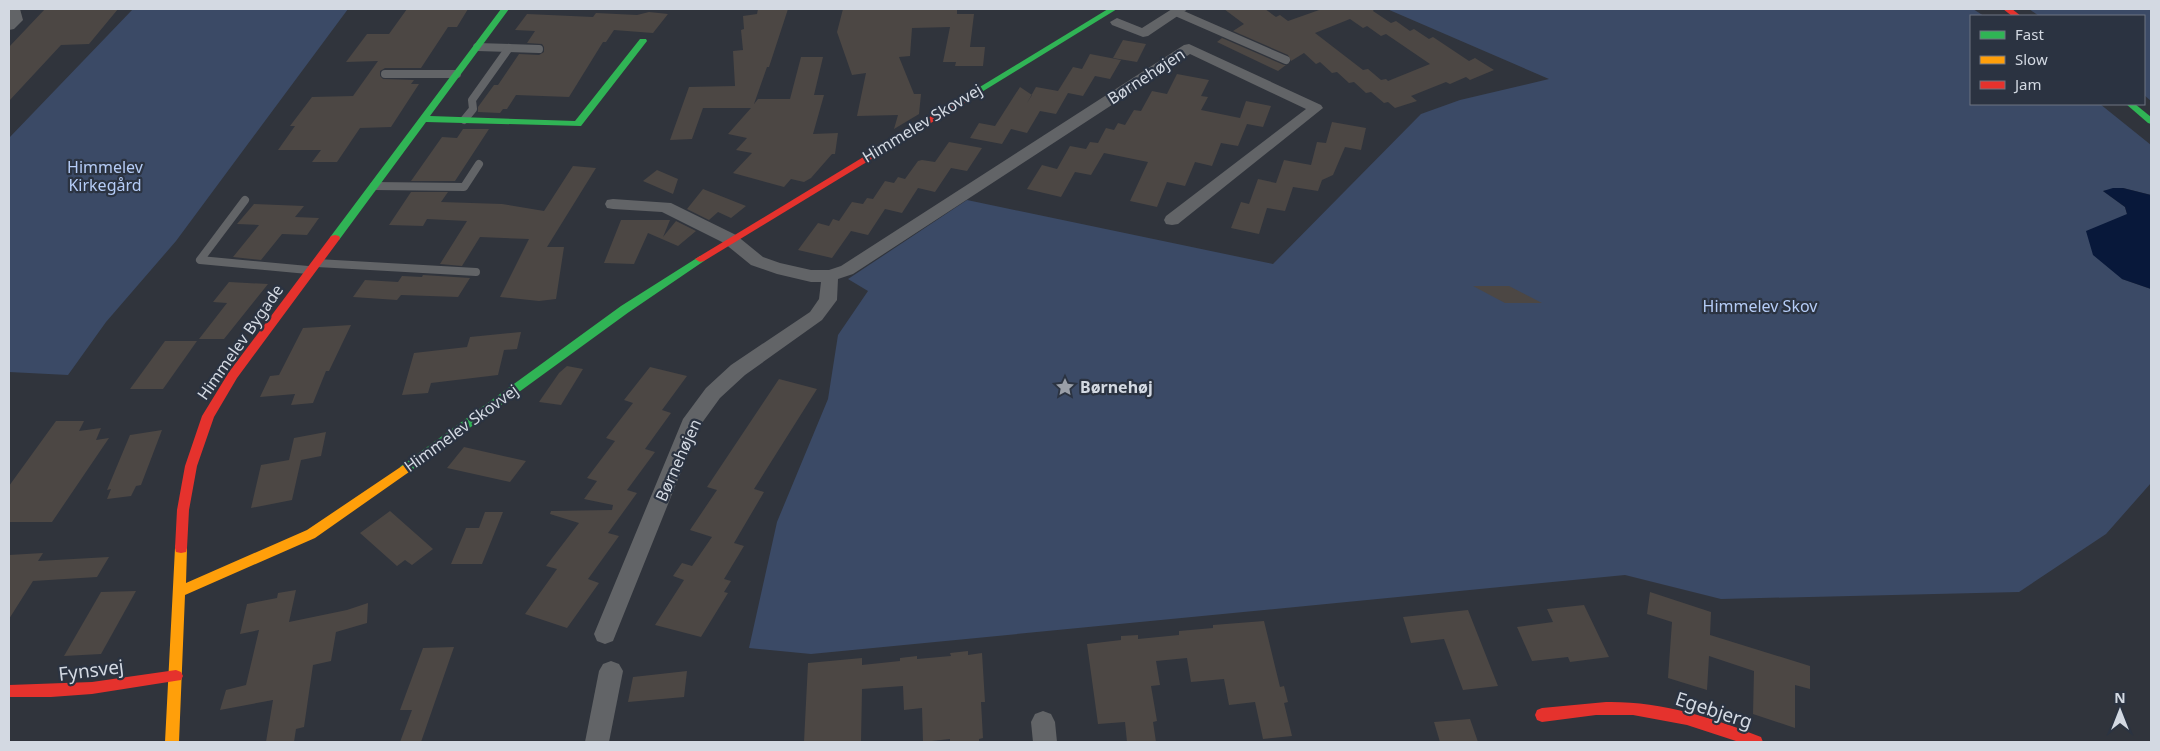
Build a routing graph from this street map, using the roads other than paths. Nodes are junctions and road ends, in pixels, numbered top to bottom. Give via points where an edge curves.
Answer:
1 (14, 9) edge
2 (505, 9) edge
3 (1113, 9) edge
4 (1176, 10) edge
5 (1117, 22) dead end
6 (9, 26) edge
7 (643, 41) dead end
8 (477, 47) junction
9 (510, 48) junction
10 (539, 49) dead end
11 (1286, 60) dead end
12 (385, 74) dead end
13 (457, 74) junction
14 (2131, 105) edge
15 (424, 119) junction
16 (464, 120) junction
17 (2151, 121) edge
18 (480, 164) dead end
19 (374, 186) junction
20 (245, 200) dead end
21 (613, 204) dead end
22 (1172, 220) dead end
23 (730, 239) junction
24 (314, 267) junction
25 (476, 272) dead end
26 (830, 276) junction
27 (178, 592) junction
28 (605, 634) dead end
29 (611, 672) dead end
30 (176, 676) junction
31 (9, 691) edge
32 (1542, 715) dead end
33 (172, 742) edge
34 (597, 742) edge
35 (1756, 742) edge

1 - 6 street via 16,20
2 - 8 street, Himmelev Bygade
3 - 23 street, Himmelev Skovvej
4 - 5 street via 1143,33
4 - 11 lane
7 - 16 street via 578,124
8 - 9 lane
8 - 13 street, Himmelev Bygade
9 - 10 lane
9 - 16 lane via 472,100 473,109
12 - 13 lane
13 - 15 street, Himmelev Bygade
14 - 17 street
15 - 16 street
15 - 19 street, Himmelev Bygade
18 - 19 lane via 464,187
19 - 24 street, Himmelev Bygade
20 - 24 lane via 200,260
21 - 23 street via 665,208
22 - 26 street, Børnehøjen via 1316,108 1189,48 847,270
23 - 26 street, Børnehøjen via 757,261 811,276
23 - 27 street, Himmelev Skovvej via 625,309 311,534
24 - 25 lane
24 - 27 street, Himmelev Bygade via 233,375 208,416 191,466 183,510
26 - 28 street, Børnehøjen via 828,300 816,316 738,370 713,393 690,424
27 - 30 street, Himmelev Bygade
29 - 34 street
30 - 31 street, Fynsvej via 71,691
30 - 33 street, Himmelev Bygade
32 - 35 street, Egebjerg via 1621,708 1674,713

